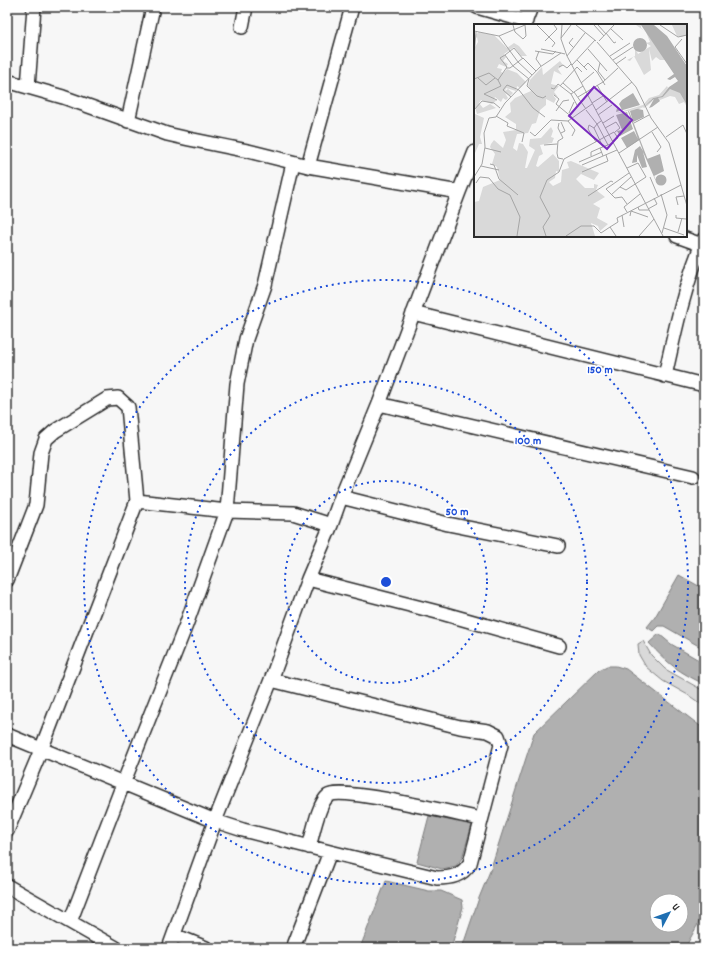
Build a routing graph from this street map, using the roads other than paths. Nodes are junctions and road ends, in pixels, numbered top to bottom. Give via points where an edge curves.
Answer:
1 (34, 7) edge
2 (153, 7) edge
3 (246, 7) edge
4 (352, 7) edge
5 (477, 7) edge
6 (531, 7) edge
7 (525, 23) edge
8 (242, 27) dead end
9 (7, 81) edge
10 (28, 87) junction
11 (128, 121) junction
12 (474, 158) edge
13 (293, 163) junction
14 (308, 166) junction
15 (472, 169) edge
16 (459, 192) junction
17 (681, 237) edge
18 (703, 242) edge
19 (413, 314) junction
20 (666, 376) junction
21 (704, 385) edge
22 (379, 404) junction
23 (693, 477) dead end
24 (341, 497) junction
25 (137, 501) junction
26 (227, 511) junction
27 (331, 525) junction
28 (558, 546) dead end
29 (308, 578) junction
30 (7, 580) edge
31 (559, 646) dead end
32 (271, 680) junction
33 (7, 736) edge
34 (41, 750) junction
35 (123, 784) junction
36 (481, 819) junction
37 (215, 821) junction
38 (7, 831) edge
39 (309, 847) junction
40 (330, 852) junction
41 (7, 886) edge
42 (70, 922) junction
43 (174, 935) junction
44 (116, 948) edge
45 (169, 948) edge
46 (206, 948) edge
47 (293, 948) edge

1 - 10 street
2 - 11 street
3 - 8 street
4 - 14 street
5 - 7 street
6 - 7 street
9 - 10 street
10 - 11 street
11 - 13 street via 174,136
12 - 15 street
13 - 14 street
13 - 26 street via 265,285 246,338 237,384
14 - 16 street
15 - 16 street
16 - 19 street
17 - 18 street
18 - 20 street via 681,306
19 - 20 street
19 - 22 street
20 - 21 street
22 - 23 street
22 - 24 street
24 - 27 street
24 - 28 street via 448,524
25 - 26 street
25 - 30 street via 128,407 118,398 107,399 55,431 43,445 36,505
25 - 34 street
26 - 27 street via 293,513
26 - 35 street via 186,625
27 - 29 street
29 - 31 street
29 - 32 street
32 - 36 street via 498,736 501,745
32 - 37 street
33 - 34 street
34 - 35 street
34 - 38 street
35 - 37 street
35 - 42 street
36 - 39 street via 367,796 336,793 329,795 322,804
36 - 40 street via 466,870 447,878 437,878
37 - 39 street
37 - 43 street
39 - 40 street
40 - 47 street
41 - 42 street
42 - 44 street
43 - 45 street
43 - 46 street

